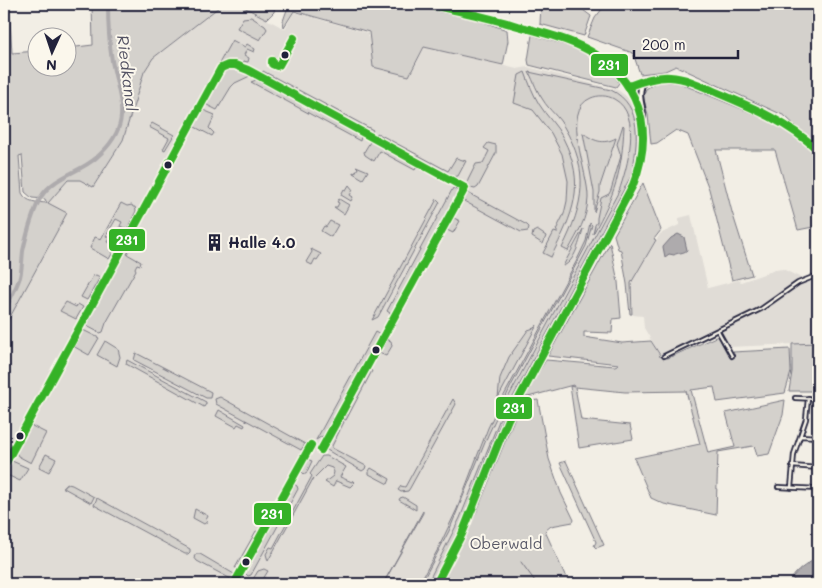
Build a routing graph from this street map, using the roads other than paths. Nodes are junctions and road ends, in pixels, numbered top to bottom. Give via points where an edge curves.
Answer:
1 (429, 4) edge
2 (648, 80) junction
3 (642, 85) junction
4 (630, 88) junction
5 (642, 121) junction
6 (818, 150) edge
7 (818, 274) edge
8 (718, 331) junction
9 (664, 356) dead end
10 (732, 356) dead end
11 (795, 398) dead end
12 (808, 398) junction
13 (818, 399) edge
14 (800, 436) junction
15 (818, 437) edge
16 (792, 466) junction
17 (818, 468) edge
18 (778, 487) dead end
19 (791, 488) junction
20 (818, 489) edge
21 (436, 584) edge

1 - 4 street via 529,28 586,47 607,60
2 - 3 street
2 - 4 street
2 - 6 street via 666,76 689,81 775,119
3 - 4 street
3 - 5 street via 639,96
4 - 5 street
5 - 21 street via 643,152 633,186 508,419 462,534
7 - 8 street via 804,279 761,309
8 - 9 street
8 - 10 street
11 - 12 street
12 - 13 street
12 - 14 street
14 - 15 street
14 - 16 street
16 - 17 street
16 - 19 street
18 - 19 street
19 - 20 street

